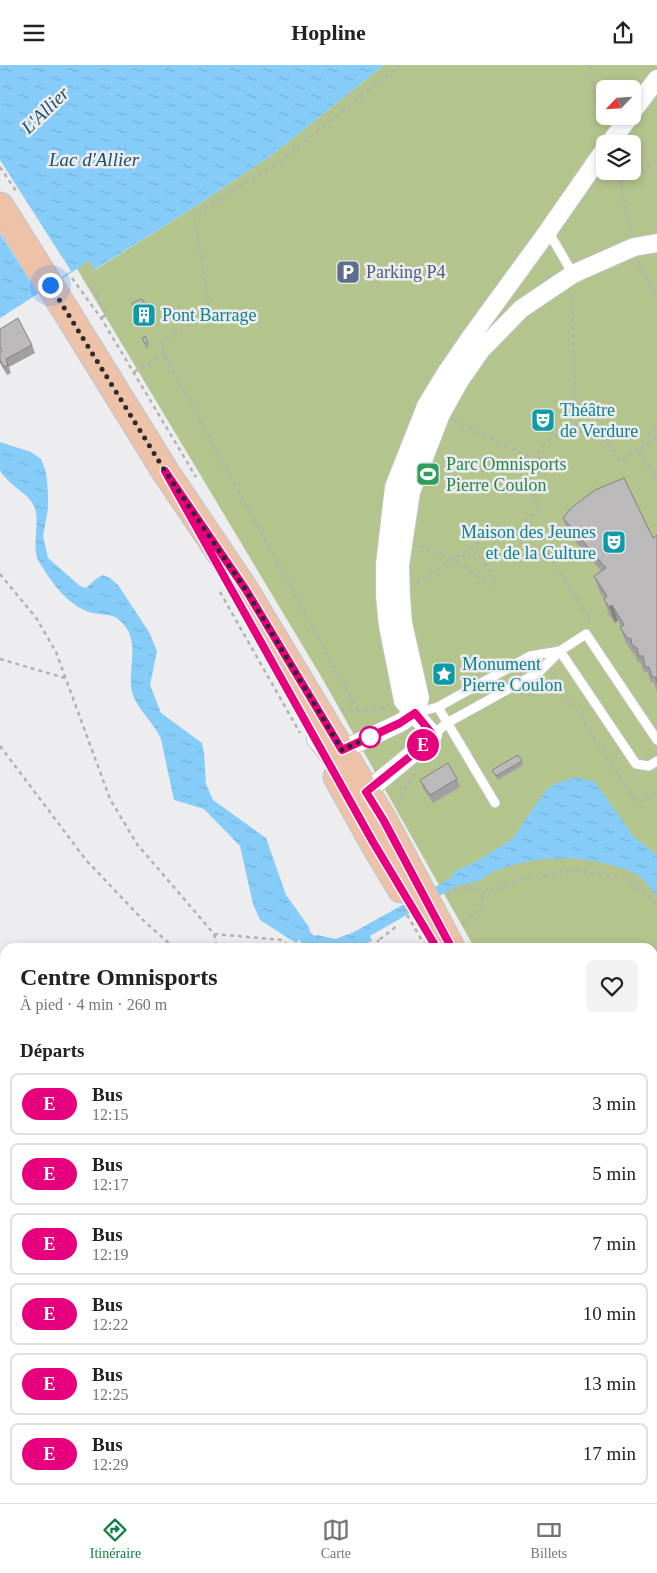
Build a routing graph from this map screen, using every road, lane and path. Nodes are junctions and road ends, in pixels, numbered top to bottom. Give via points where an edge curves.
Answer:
1 (400, 65) edge
2 (590, 65) edge
3 (657, 79) edge
4 (641, 100) edge
5 (619, 125) edge
6 (605, 135) edge
7 (607, 135) edge
8 (596, 162) edge
9 (657, 163) edge
10 (620, 183) dead end
11 (0, 206) edge
12 (548, 231) junction
13 (657, 243) edge
14 (573, 274) junction
15 (92, 287) dead end
16 (101, 318) dead end
17 (164, 353) junction
18 (134, 372) dead end
19 (452, 419) dead end
20 (657, 428) edge
21 (576, 432) junction
22 (647, 435) dead end
23 (657, 437) edge
24 (638, 450) junction
25 (534, 459) junction
26 (165, 471) junction
27 (657, 481) edge
28 (506, 527) dead end
29 (412, 543) dead end
30 (462, 554) junction
31 (453, 560) junction
32 (0, 574) edge
33 (497, 583) dead end
34 (410, 586) dead end
35 (492, 586) dead end
36 (218, 589) dead end
37 (586, 633) junction
38 (560, 651) junction
39 (0, 659) edge
40 (554, 676) dead end
41 (65, 678) junction
42 (438, 707) junction
43 (384, 709) dead end
44 (415, 713) junction
45 (447, 723) junction
46 (433, 735) junction
47 (310, 738) junction
48 (657, 739) edge
49 (0, 746) edge
50 (657, 761) edge
51 (342, 768) junction
52 (366, 792) junction
53 (657, 792) edge
54 (495, 803) dead end
55 (482, 894) junction
56 (446, 896) dead end
57 (400, 904) dead end
58 (657, 905) edge
59 (398, 925) dead end
60 (214, 935) junction
61 (453, 938) edge
62 (379, 941) joint
63 (169, 943) edge
64 (216, 943) edge
65 (285, 943) edge
66 (376, 943) edge
67 (425, 943) edge
68 (426, 943) edge

1 - 17 path via 280,161 194,216 210,310 162,342
2 - 6 path
3 - 4 street
5 - 7 street
8 - 12 street
9 - 10 path
11 - 26 main road
12 - 14 lane
12 - 44 street via 470,338 426,406 394,487 385,564 386,606 403,701
13 - 14 street via 634,247
14 - 21 path
14 - 44 street via 521,309 481,350 441,414 410,492 401,557 401,596 403,623 420,698
15 - 16 path via 106,315
17 - 18 path
17 - 43 path via 358,711
19 - 25 path
20 - 22 path
21 - 24 path via 597,437 612,448 620,461
21 - 25 path via 548,441
23 - 24 path
24 - 27 path
25 - 37 path via 528,481 540,510 526,519 590,619
26 - 47 main road
26 - 51 main road via 246,590
28 - 30 path
29 - 31 path
30 - 31 path
30 - 33 path via 466,559 477,552
31 - 34 path
31 - 35 path
32 - 41 path via 37,619 56,652
36 - 47 path
37 - 38 lane
37 - 48 lane
38 - 42 lane via 530,656
38 - 45 lane via 539,671
38 - 50 lane via 636,764 649,766
39 - 41 path
40 - 53 path via 634,799 642,801
41 - 60 path via 110,799 137,843
42 - 44 lane
42 - 45 lane
44 - 46 street
44 - 51 street
45 - 46 lane
45 - 54 lane
46 - 52 street
47 - 51 main road
49 - 63 path via 86,860
51 - 52 main road
51 - 68 main road via 373,842
52 - 61 main road
55 - 56 path via 477,888 465,887
55 - 58 path via 521,879 576,870 625,879
55 - 61 path via 480,909
57 - 67 path
59 - 62 path
60 - 64 path
60 - 65 path
62 - 66 path

